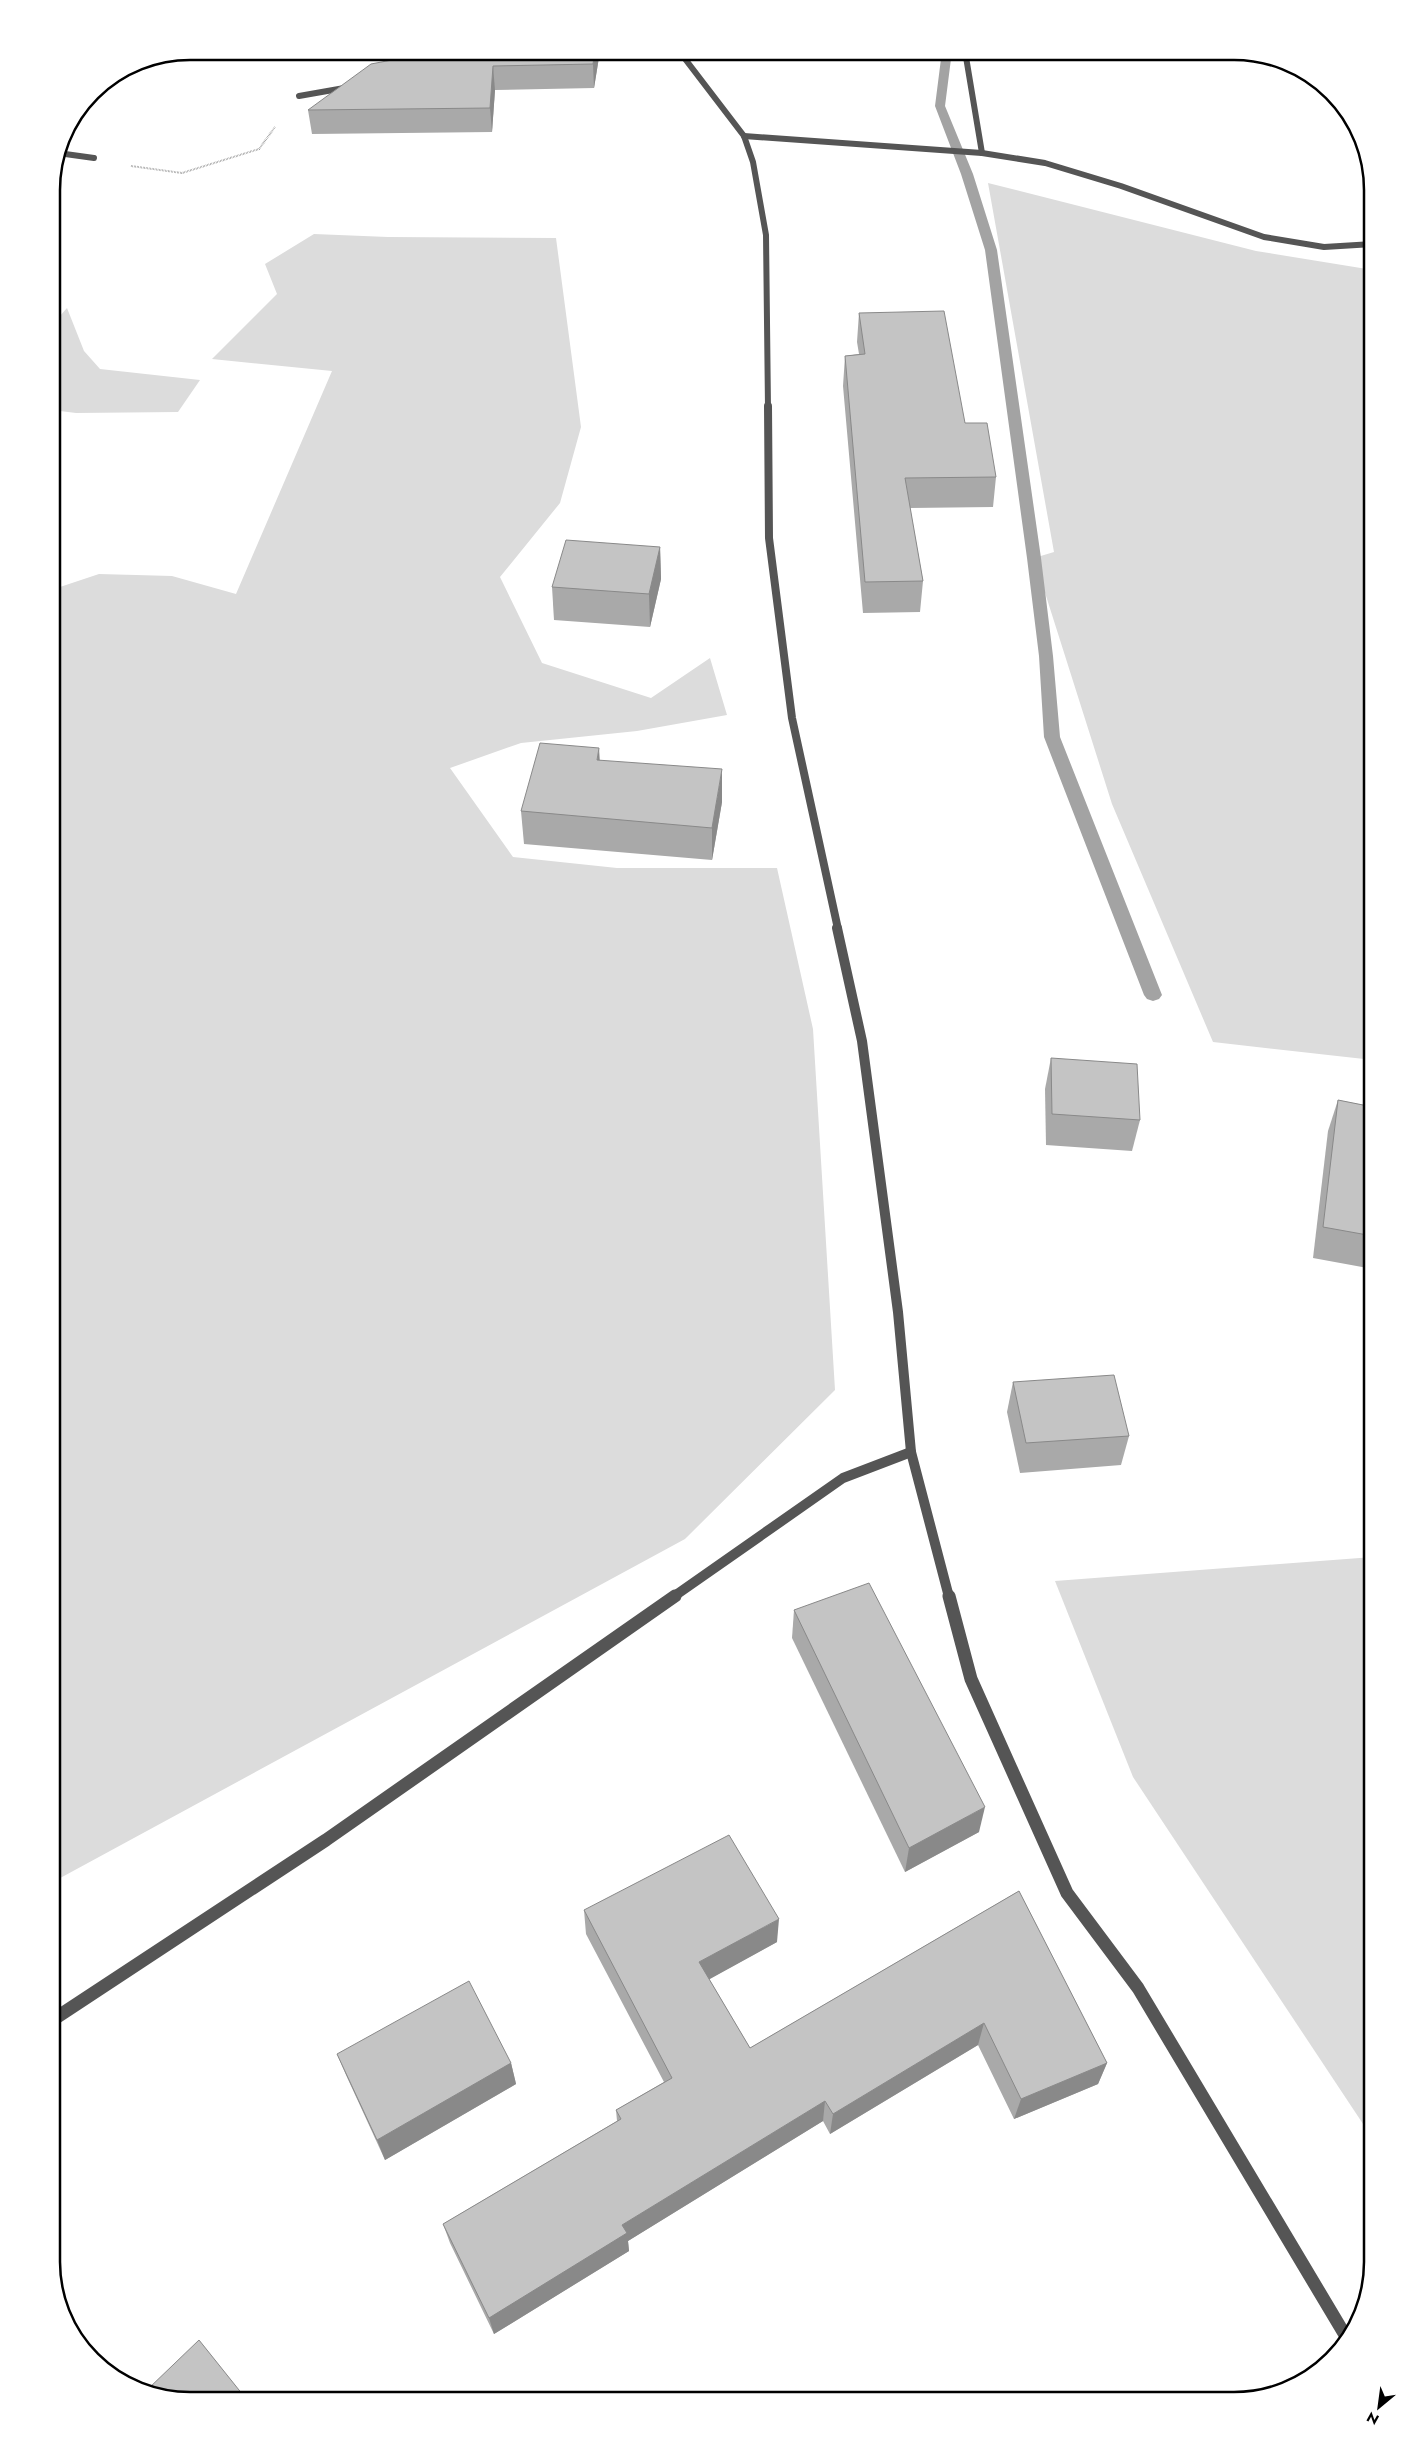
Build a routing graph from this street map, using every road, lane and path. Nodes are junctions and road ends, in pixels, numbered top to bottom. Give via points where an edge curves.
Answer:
1 (686, 60) edge
2 (966, 60) edge
3 (354, 86) edge
4 (299, 96) joint
5 (744, 136) junction
6 (982, 153) junction
7 (65, 154) edge
8 (94, 158) joint
9 (1364, 245) edge
10 (911, 1452) junction
11 (60, 2015) edge
12 (1343, 2332) edge

1 - 5 street
2 - 6 street
3 - 4 street
4 - 8 path via 259,149 182,174
5 - 6 street
5 - 10 street via 753,162 766,235 769,538 792,718 862,1041 898,1312
6 - 9 street via 1045,163 1112,183 1264,237 1324,247
7 - 8 street
10 - 11 street via 842,1478 326,1840
10 - 12 street via 971,1678 1067,1893 1138,1988

